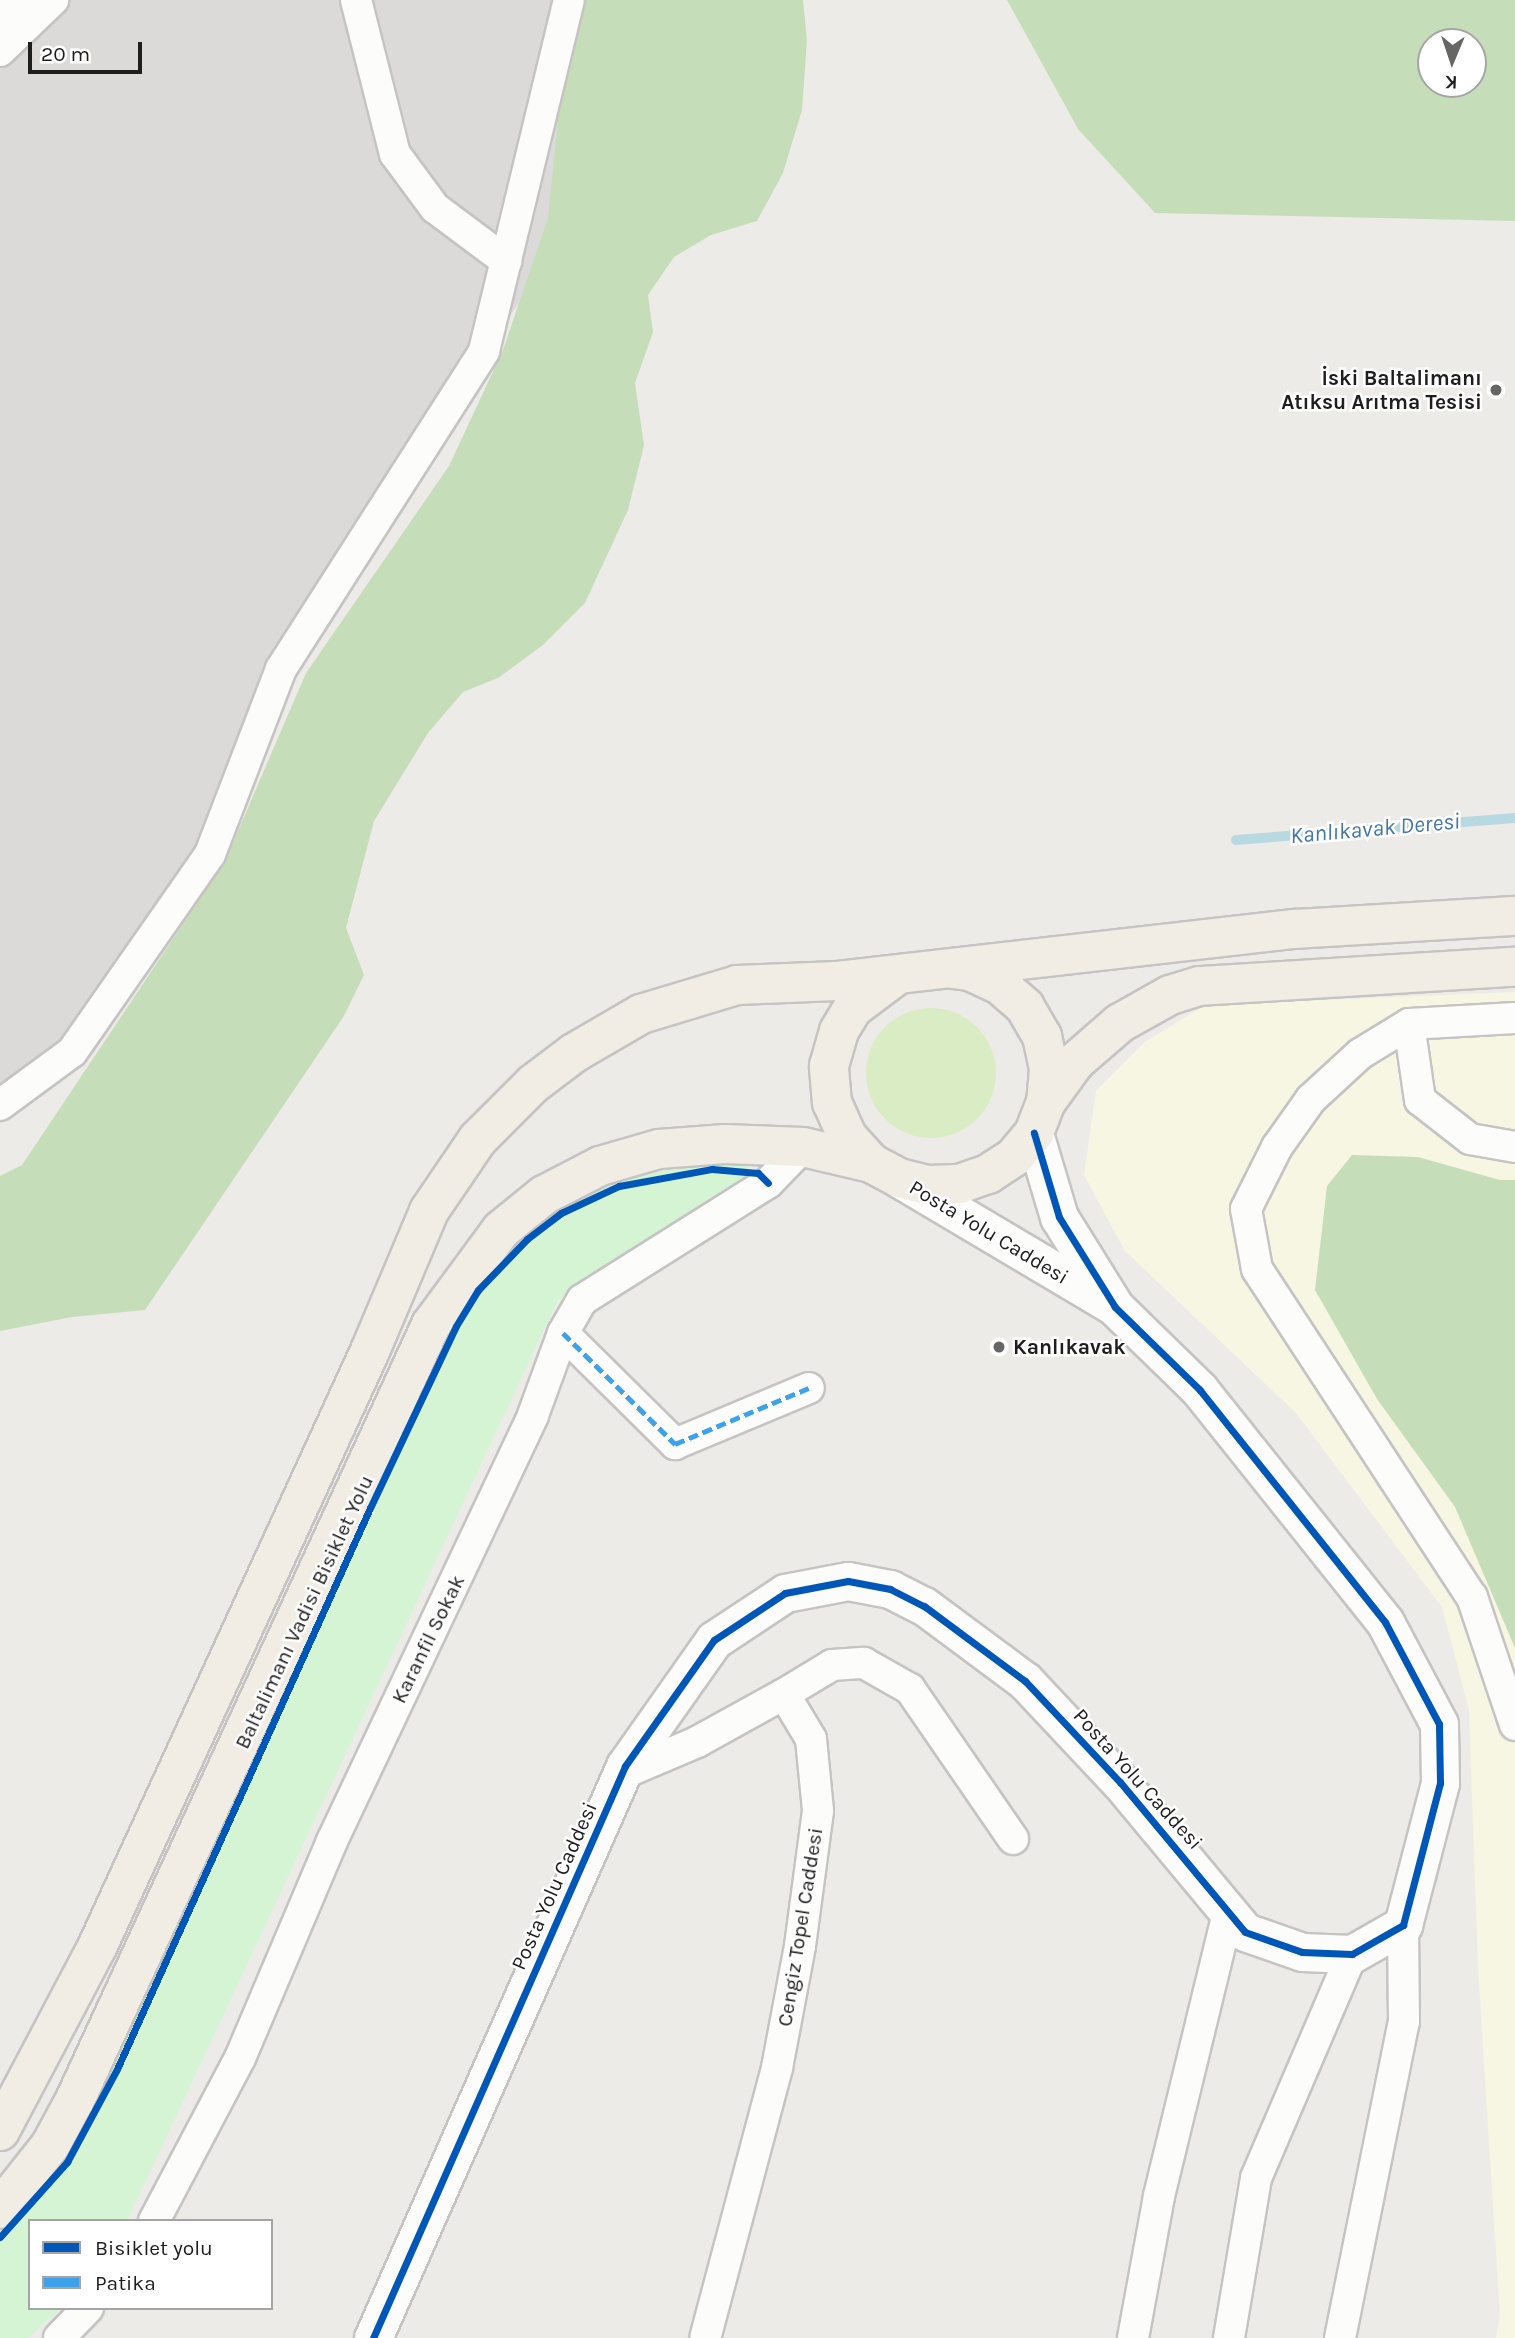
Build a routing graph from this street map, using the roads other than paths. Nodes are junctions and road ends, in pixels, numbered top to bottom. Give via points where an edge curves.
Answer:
1 (17, 0) edge
2 (53, 0) edge
3 (356, 0) edge
4 (569, 0) edge
5 (0, 36) edge
6 (0, 51) edge
7 (506, 261) junction
8 (1515, 916) edge
9 (937, 967) junction
10 (1515, 967) edge
11 (897, 975) junction
12 (1515, 1018) edge
13 (1409, 1024) junction
14 (0, 1105) edge
15 (1040, 1118) junction
16 (803, 1147) junction
17 (1515, 1147) edge
18 (885, 1170) junction
19 (1115, 1307) junction
20 (563, 1333) junction
21 (809, 1388) dead end
22 (785, 1694) junction
23 (1515, 1725) edge
24 (622, 1774) junction
25 (1013, 1839) dead end
26 (1229, 1909) junction
27 (1403, 1925) junction
28 (1352, 1954) junction
29 (0, 2132) edge
30 (0, 2209) edge
31 (155, 2219) edge
32 (86, 2310) edge
33 (59, 2338) edge
34 (373, 2338) edge
35 (705, 2338) edge
36 (1133, 2338) edge
37 (1229, 2338) edge
38 (1340, 2338) edge

1 - 5 street
2 - 6 street
3 - 7 street via 356,15 395,154 435,208
4 - 7 street
7 - 14 street via 484,351 281,669 210,854 72,1052
8 - 9 main road via 1294,929
9 - 11 main road
9 - 15 main road via 970,971 1000,985 1025,1007 1042,1036 1049,1069
10 - 15 main road via 1200,986 1170,995 1144,1006 1096,1042
11 - 18 main road via 853,1008 839,1031 829,1066 832,1103 847,1136
11 - 29 main road via 737,985 672,1001 573,1053 533,1084 478,1139 429,1211 406,1258 370,1351 104,1933
12 - 13 street
13 - 17 street via 1420,1100 1470,1139
13 - 23 street via 1360,1054 1311,1099 1276,1147 1246,1209 1256,1269 1472,1597
15 - 18 main road via 1014,1157 969,1181 928,1185
15 - 19 street, Posta Yolu Caddesi via 1059,1217
16 - 18 main road
16 - 20 street, Karanfil Sokak via 768,1183 582,1300
16 - 30 main road via 725,1144 659,1149 566,1183 501,1230 431,1325 75,2100 50,2146
18 - 19 street, Posta Yolu Caddesi
19 - 27 street, Posta Yolu Caddesi via 1200,1390 1385,1622 1439,1724 1440,1783
20 - 21 street via 675,1444
20 - 31 street, Karanfil Sokak via 533,1415 332,1841 240,2058
22 - 24 street via 697,1742
22 - 25 street via 832,1665 864,1663 910,1689
22 - 35 street, Cengiz Topel Caddesi via 811,1739 818,1811 777,2068
24 - 26 street, Posta Yolu Caddesi via 714,1640 785,1593 848,1581 890,1589 925,1606 1026,1681
24 - 34 street, Posta Yolu Caddesi
26 - 28 street, Posta Yolu Caddesi via 1245,1932 1265,1941 1302,1952
26 - 36 street via 1159,2196
27 - 28 street
27 - 38 street via 1404,2022
28 - 37 street via 1256,2178
32 - 33 street

